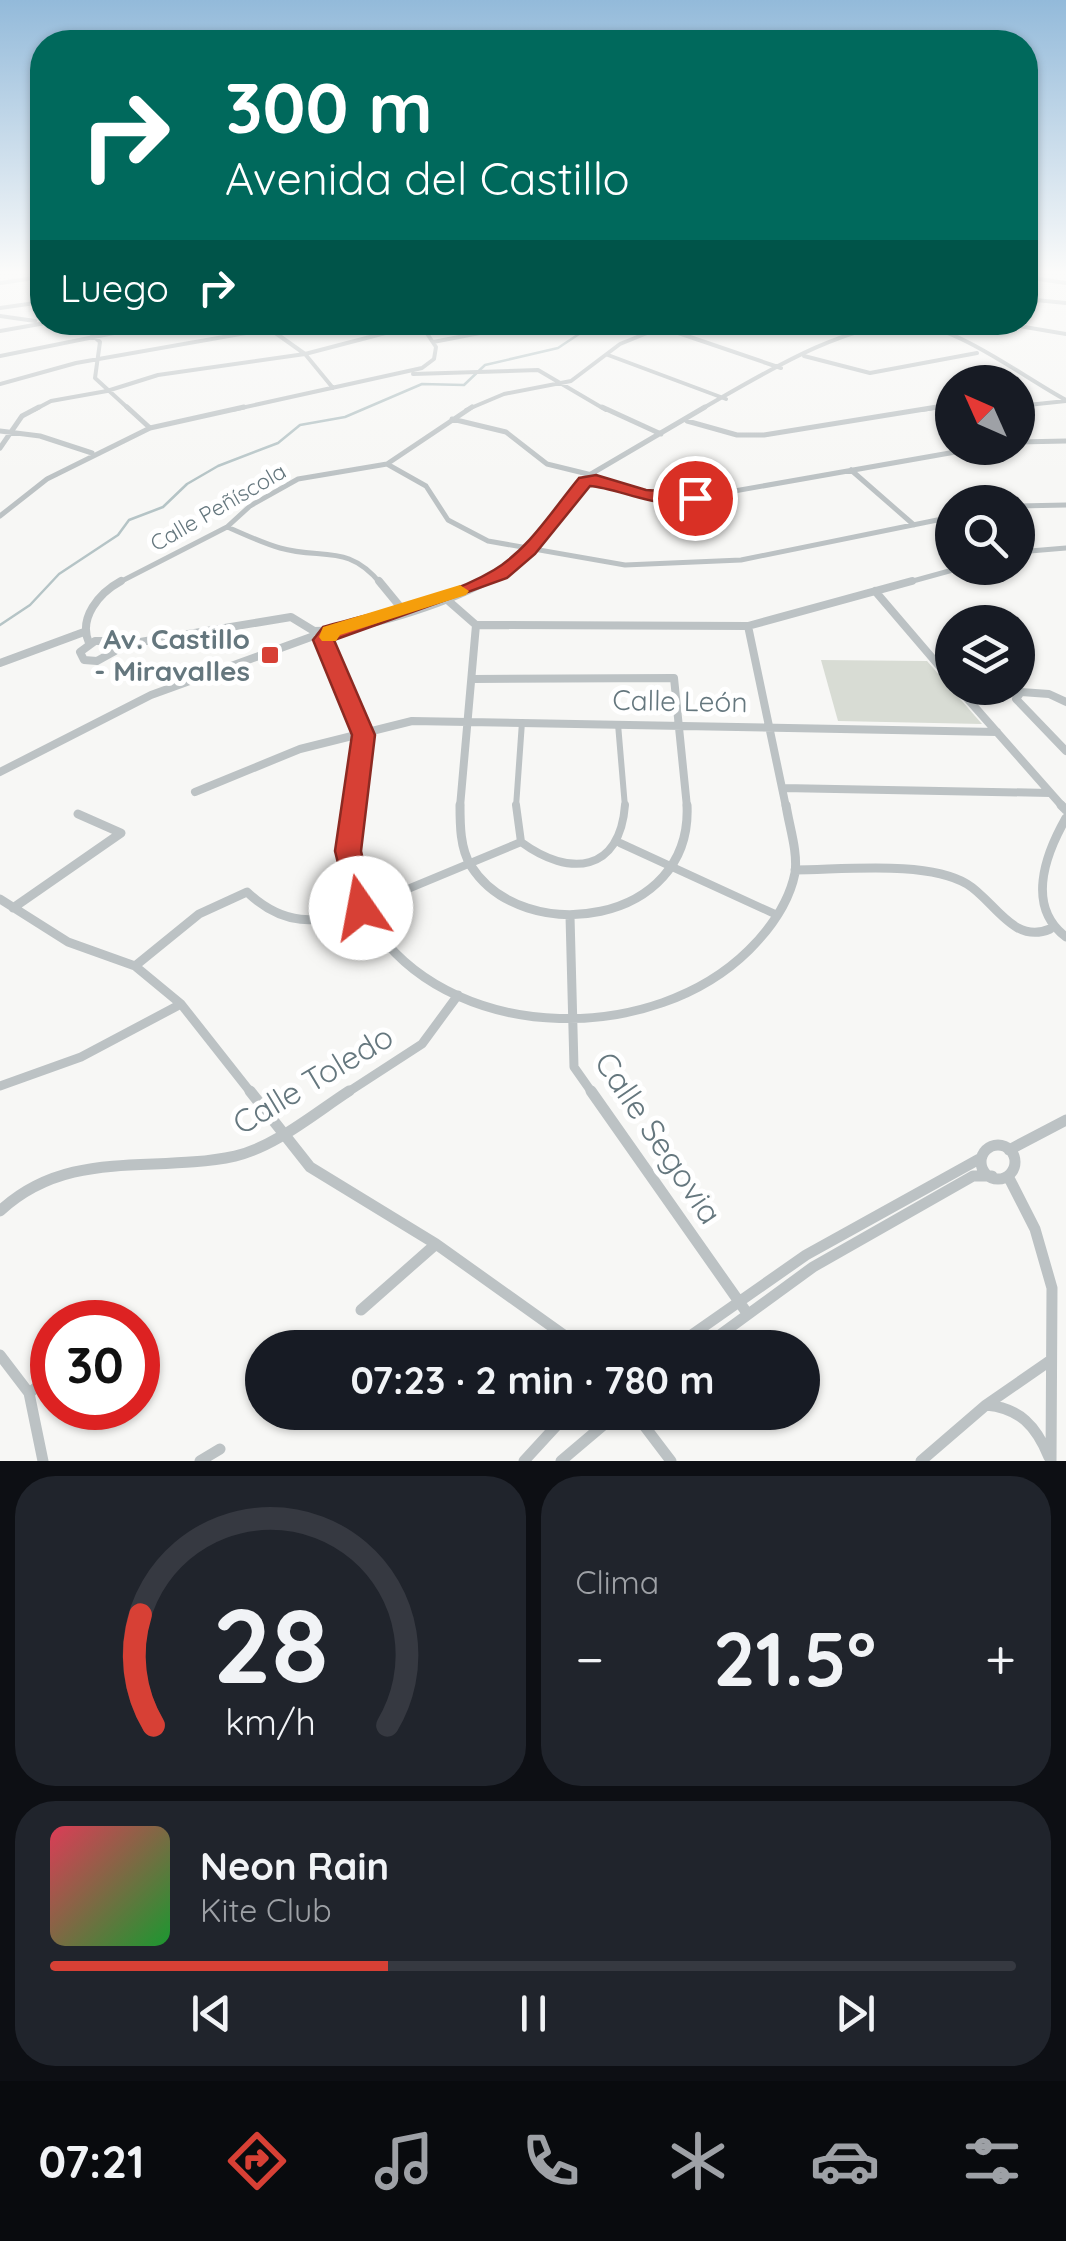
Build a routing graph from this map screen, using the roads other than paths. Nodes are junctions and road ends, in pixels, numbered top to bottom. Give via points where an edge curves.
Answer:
1 (67, 341) edge
2 (97, 341) edge
3 (197, 341) edge
4 (289, 341) edge
5 (350, 341) edge
6 (438, 341) edge
7 (627, 341) edge
8 (696, 341) edge
9 (833, 341) edge
10 (954, 341) edge
11 (434, 342) joint
12 (977, 353) junction
13 (305, 354) junction
14 (608, 354) junction
15 (0, 356) edge
16 (804, 356) junction
17 (94, 362) junction
18 (781, 368) junction
19 (421, 371) junction
20 (562, 383) junction
21 (0, 384) edge
22 (333, 388) junction
23 (107, 392) junction
24 (726, 399) junction
25 (1066, 400) edge
26 (1035, 404) edge
27 (935, 408) edge
28 (452, 419) junction
29 (687, 421) junction
30 (150, 428) junction
31 (0, 431) edge
32 (12, 432) junction
33 (662, 434) junction
34 (1066, 441) edge
35 (1035, 442) edge
36 (0, 448) edge
37 (92, 454) junction
38 (935, 455) edge
39 (387, 464) junction
40 (851, 470) junction
41 (589, 478) junction
42 (1066, 505) edge
43 (1035, 506) edge
44 (0, 516) edge
45 (935, 521) edge
46 (914, 525) junction
47 (227, 526) junction
48 (1066, 548) edge
49 (528, 550) junction
50 (1035, 551) edge
51 (935, 575) edge
52 (874, 591) junction
53 (444, 598) junction
54 (402, 609) junction
55 (476, 625) junction
56 (748, 626) junction
57 (84, 632) junction
58 (312, 634) junction
59 (327, 636) junction
60 (89, 643) junction
61 (116, 646) junction
62 (935, 661) edge
63 (0, 663) edge
64 (472, 678) junction
65 (1066, 702) edge
66 (973, 705) edge
67 (468, 721) junction
68 (522, 721) junction
69 (618, 722) junction
70 (680, 723) junction
71 (769, 726) junction
72 (997, 732) junction
73 (363, 735) junction
74 (1066, 751) edge
75 (0, 772) edge
76 (783, 788) junction
77 (195, 792) dead end
78 (1050, 793) junction
79 (1066, 810) edge
80 (78, 814) dead end
81 (1066, 818) edge
82 (521, 842) junction
83 (620, 842) junction
84 (468, 863) junction
85 (673, 868) junction
86 (795, 870) junction
87 (0, 899) edge
88 (13, 908) junction
89 (361, 908) junction
90 (570, 916) junction
91 (778, 916) junction
92 (1050, 930) junction
93 (1066, 937) edge
94 (135, 966) junction
95 (458, 995) junction
96 (181, 1004) junction
97 (570, 1021) junction
98 (0, 1086) edge
99 (1066, 1120) edge
100 (284, 1133) junction
101 (1008, 1150) junction
102 (980, 1158) junction
103 (992, 1176) junction
104 (1009, 1178) junction
105 (0, 1211) edge
106 (436, 1244) junction
107 (738, 1299) junction
108 (361, 1310) dead end
109 (747, 1313) junction
110 (557, 1330) edge
111 (697, 1330) edge
112 (725, 1330) edge
113 (0, 1355) edge
114 (1050, 1360) junction
115 (29, 1393) joint
116 (986, 1405) junction
117 (552, 1430) edge
118 (590, 1430) edge
119 (648, 1430) edge
120 (220, 1449) dead end
121 (42, 1461) edge
122 (200, 1461) edge
123 (524, 1461) edge
124 (561, 1461) edge
125 (670, 1461) edge
126 (921, 1461) edge
127 (1050, 1461) edge

1 - 15 street
2 - 17 street
3 - 17 street
4 - 13 street
5 - 13 street
6 - 11 street
7 - 14 street, Calle Peñíscola
8 - 18 street
9 - 16 street
10 - 12 street
11 - 19 street via 436,354
12 - 16 street via 870,373
12 - 25 street
13 - 22 street
13 - 23 street via 158,375
14 - 20 street, Calle Peñíscola
14 - 24 street
16 - 18 street
17 - 21 street
17 - 23 street
18 - 24 street
19 - 20 street via 527,368
19 - 22 street
20 - 28 street, Calle Peñíscola via 504,394
20 - 33 street
22 - 30 street
23 - 30 street
23 - 32 street via 39,405
24 - 29 street
25 - 26 street
27 - 29 street via 764,434 737,435
28 - 39 street, Calle Peñíscola
28 - 41 street via 506,432 546,464
29 - 33 street
30 - 37 street
31 - 32 street
32 - 36 street
32 - 37 street
33 - 41 street
34 - 35 street
37 - 44 street
38 - 40 street
39 - 47 street, Calle Peñíscola via 298,479
39 - 49 street via 426,486 448,520 488,541
40 - 41 street via 672,499
40 - 46 street
41 - 49 street
42 - 43 street
45 - 46 street
46 - 49 street via 741,560 673,565
47 - 54 street via 282,548 333,550 369,569
47 - 57 street, Calle Peñíscola via 110,587 90,609
48 - 50 street
49 - 53 street via 501,574
51 - 52 street
52 - 56 street
52 - 62 street
53 - 54 street
53 - 55 street
54 - 59 street
55 - 56 street
55 - 64 street
56 - 71 street
57 - 60 street
57 - 63 street
58 - 59 street
58 - 61 street via 291,617
58 - 75 street via 105,712
59 - 73 street
60 - 61 street
60 - 61 street via 80,656 90,662 105,659
64 - 67 street
64 - 70 street via 674,678
65 - 74 street via 1021,692 1016,699
66 - 72 street
67 - 68 street, Calle León
67 - 73 street, Calle León via 412,721
67 - 84 street via 460,829
68 - 69 street, Calle León
68 - 82 street via 515,817
69 - 70 street, Calle León
69 - 83 street
70 - 71 street, Calle León
70 - 85 street via 687,840
71 - 72 street, Calle León
71 - 76 street
72 - 78 street
73 - 77 street, Calle León via 282,756
73 - 89 street via 348,851
76 - 78 street
76 - 86 street
78 - 79 street
80 - 88 street via 122,833
81 - 92 street via 1047,862 1040,913
82 - 83 street via 542,858 569,864 598,861
82 - 84 street
83 - 85 street
84 - 89 street
84 - 90 street via 494,889 524,905
85 - 90 street via 652,891 616,911
85 - 91 street
86 - 91 street
86 - 92 street via 948,876 978,892 1026,936
87 - 88 street
88 - 94 street via 68,942
89 - 94 street via 325,923 292,921 264,911 247,892 199,914
89 - 95 street via 392,950
90 - 97 street, Calle Segovia
91 - 97 street via 750,954 706,988 636,1014
92 - 93 street
94 - 96 street
95 - 97 street
95 - 100 street, Calle Toledo via 422,1044
96 - 98 street via 81,1057
96 - 100 street
97 - 107 street, Calle Segovia via 574,1067
99 - 101 street
100 - 105 street, Calle Toledo via 237,1156 74,1168
100 - 106 street via 310,1167
101 - 102 street via 989,1145
101 - 104 street via 1015,1168
102 - 103 street
102 - 107 street
103 - 104 street
103 - 109 street via 973,1176 813,1267
104 - 114 street via 1036,1229 1052,1288
106 - 108 street
106 - 110 street
107 - 109 street, Calle Segovia
107 - 111 street
109 - 112 street
113 - 115 street
114 - 116 street
114 - 127 street
115 - 121 street
116 - 126 street
116 - 127 street via 1026,1416
117 - 123 street
118 - 124 street
119 - 125 street
120 - 122 street

